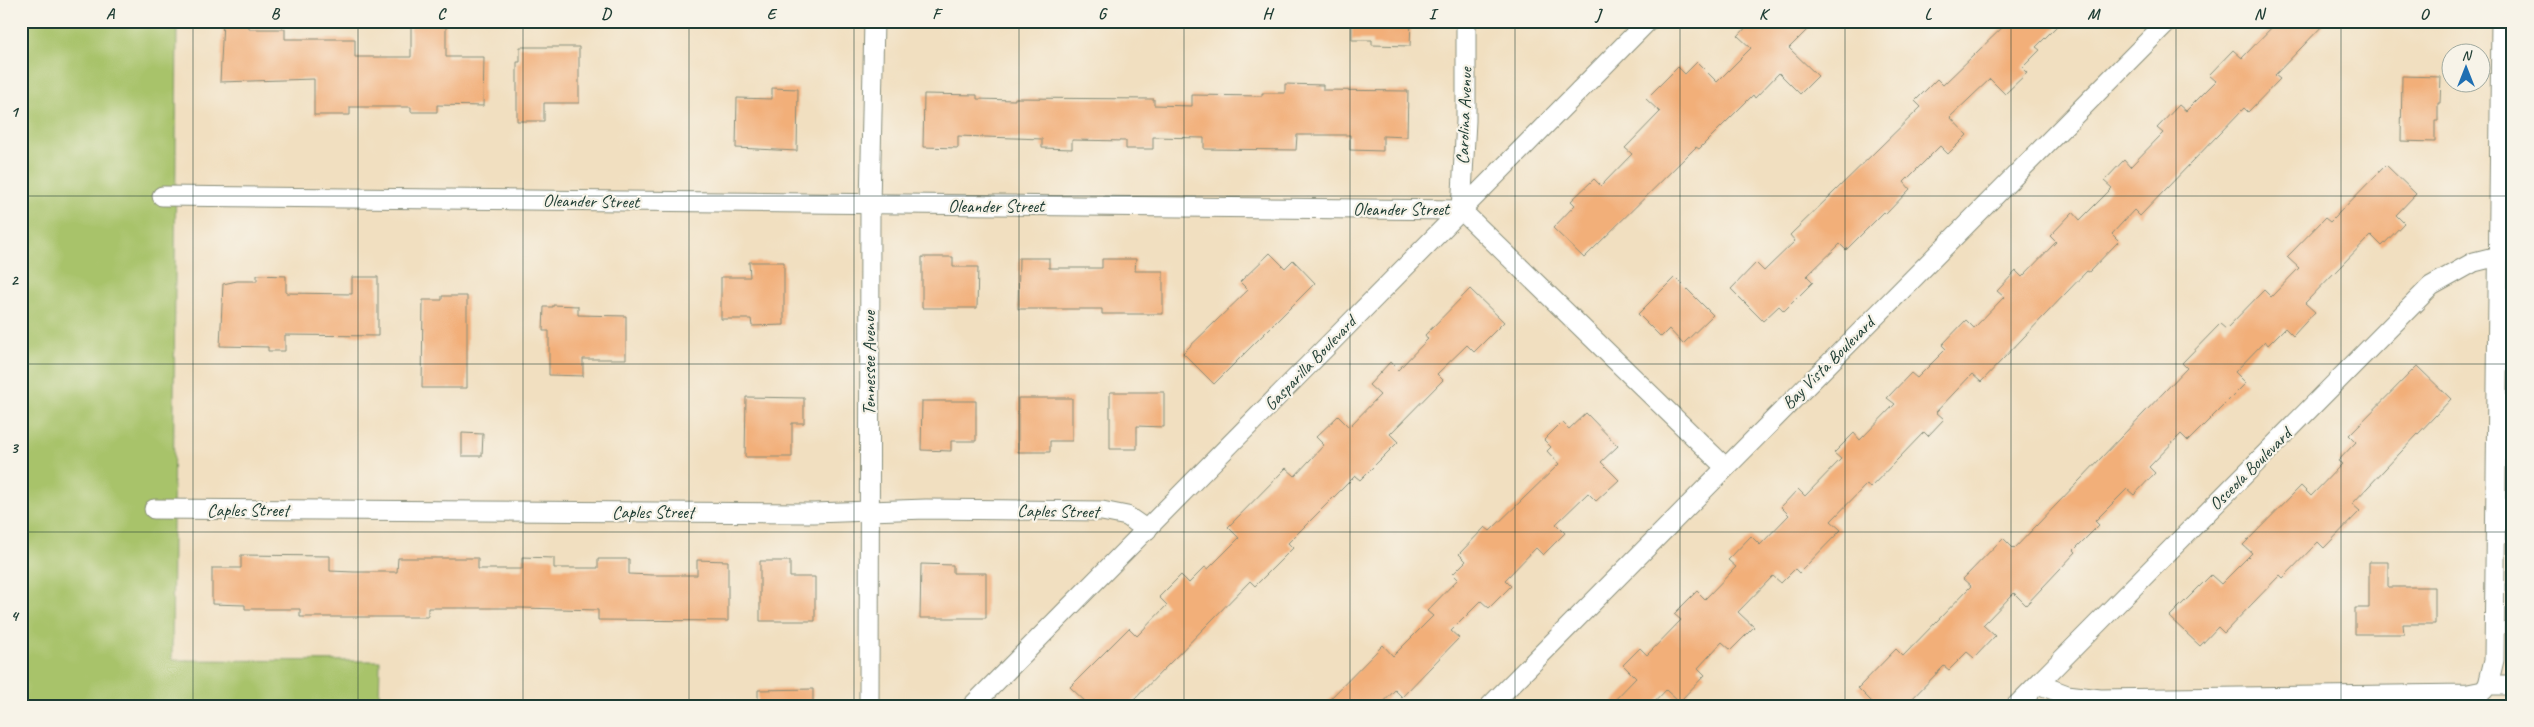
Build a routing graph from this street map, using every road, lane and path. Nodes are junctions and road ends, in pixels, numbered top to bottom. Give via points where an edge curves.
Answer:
1 (874, 21) edge
2 (1466, 21) edge
3 (1648, 21) edge
4 (2168, 21) edge
5 (2501, 21) edge
6 (162, 196) dead end
7 (870, 205) junction
8 (1461, 210) junction
9 (2498, 256) junction
10 (1725, 468) junction
11 (154, 509) dead end
12 (868, 513) junction
13 (1147, 530) junction
14 (2038, 684) junction
15 (2488, 685) junction
16 (2513, 685) edge
17 (869, 706) edge
18 (972, 706) edge
19 (1490, 706) edge
20 (2016, 706) edge

1 - 7 street, Tennessee Avenue
2 - 8 street, Carolina Avenue via 1466,122
3 - 8 street, Gasparilla Boulevard
4 - 10 street, Bay Vista Boulevard
5 - 9 street
6 - 7 street, Oleander Street
7 - 8 street, Oleander Street
7 - 12 street, Tennessee Avenue
8 - 10 street, Oleander Street
8 - 13 street, Gasparilla Boulevard
9 - 14 street, Osceola Boulevard via 2474,262 2431,286
9 - 15 street via 2494,660
10 - 19 street, Bay Vista Boulevard
11 - 12 street, Caples Street
12 - 13 street, Caples Street via 926,509 1102,511 1128,516
12 - 17 street, Tennessee Avenue
13 - 18 street, Gasparilla Boulevard
14 - 15 street via 2068,695 2100,699 2468,694 2483,691
14 - 20 street, Osceola Boulevard
15 - 16 street

